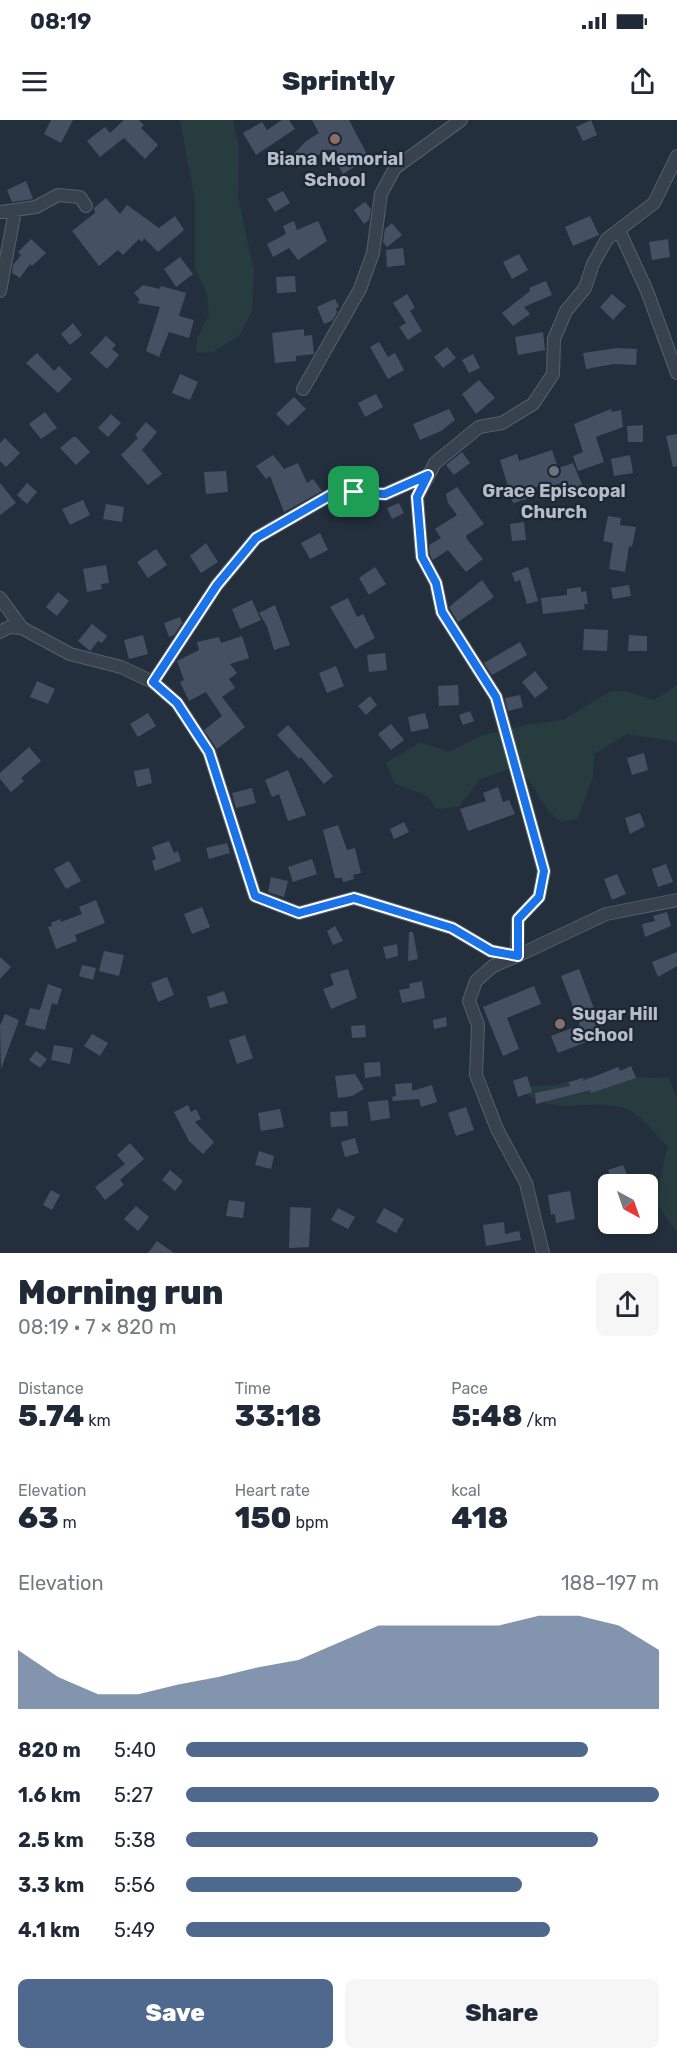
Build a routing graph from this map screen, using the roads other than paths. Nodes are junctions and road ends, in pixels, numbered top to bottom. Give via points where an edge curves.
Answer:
1 (461, 120) edge
2 (677, 156) edge
3 (86, 206) dead end
4 (15, 211) junction
5 (0, 212) edge
6 (619, 230) junction
7 (0, 291) edge
8 (677, 373) edge
9 (303, 389) dead end
10 (428, 475) junction
11 (0, 598) edge
12 (21, 628) junction
13 (0, 633) edge
14 (153, 682) junction
15 (677, 900) edge
16 (518, 956) junction
17 (543, 1253) edge

1 - 9 street via 395,168 381,194 373,253 360,289
2 - 6 street via 654,203
3 - 4 street via 80,197 58,195 36,207
4 - 5 street
4 - 7 street
6 - 8 street
6 - 10 street via 607,239 585,288 566,311 555,339 553,374 533,404 502,423 479,427 435,463
10 - 14 street via 385,494 336,492 256,538 217,585
10 - 16 street via 417,497 422,557 436,583 442,612 496,697 544,871 539,897 518,919
11 - 12 street
12 - 13 street via 9,627
12 - 14 street via 70,654 121,667
14 - 16 street via 177,703 209,752 255,896 299,913 354,898 452,928 491,951
15 - 16 street via 606,914
16 - 17 street via 493,966 476,981 470,1001 478,1025 476,1075 497,1129 526,1183

